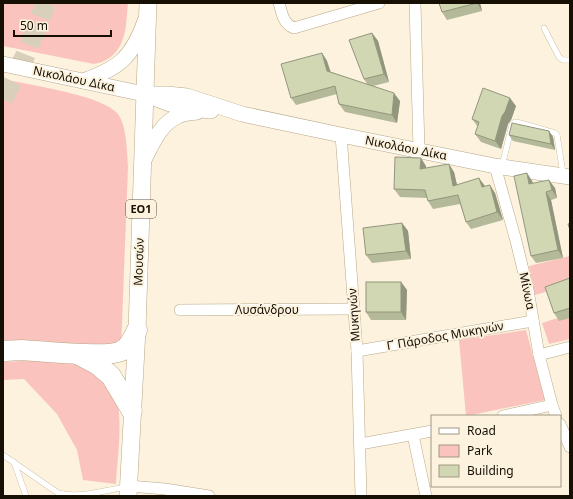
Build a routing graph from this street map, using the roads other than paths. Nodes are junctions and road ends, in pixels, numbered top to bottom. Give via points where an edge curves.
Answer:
1 (279, 3) edge
2 (379, 3) edge
3 (415, 3) edge
4 (147, 10) edge
5 (544, 28) dead end
6 (570, 60) edge
7 (3, 64) edge
8 (82, 81) junction
9 (144, 94) junction
10 (203, 111) junction
11 (242, 114) junction
12 (341, 135) junction
13 (419, 150) junction
14 (142, 165) junction
15 (498, 166) junction
16 (567, 177) edge
17 (354, 309) junction
18 (180, 310) dead end
19 (533, 321) junction
20 (137, 330) junction
21 (570, 347) edge
22 (3, 351) edge
23 (357, 351) junction
24 (77, 354) junction
25 (539, 354) junction
26 (552, 406) junction
27 (132, 412) junction
28 (508, 415) edge
29 (556, 415) edge
30 (561, 426) edge
31 (431, 431) edge
32 (413, 435) junction
33 (360, 444) junction
34 (570, 447) edge
35 (3, 455) edge
36 (14, 462) junction
37 (128, 491) edge
38 (26, 496) edge
39 (209, 496) edge
40 (361, 496) edge
41 (426, 496) edge

1 - 2 street via 284,21 294,28
3 - 13 street
4 - 8 main road via 141,34 130,54 112,69
4 - 9 main road, Μουσών / ΕΟ1
5 - 6 lane via 559,57
7 - 8 main road, Νικολάου Δίκα
8 - 9 main road, Νικολάου Δίκα
9 - 10 main road, Νικολάου Δίκα via 167,103
9 - 11 main road, Νικολάου Δίκα via 187,96
9 - 14 main road, Μουσών / ΕΟ1
10 - 11 main road, Νικολάου Δίκα
10 - 14 main road via 172,119 159,132
11 - 12 main road, Νικολάου Δίκα
12 - 13 main road, Νικολάου Δίκα
12 - 17 street, Μυκηνών
13 - 15 main road, Νικολάου Δίκα
14 - 20 main road, Μουσών / ΕΟ1
15 - 16 main road, Νικολάου Δίκα
15 - 16 lane via 515,122 552,131 557,135
15 - 19 street, Μίνωα
17 - 18 street, Λυσάνδρου
17 - 23 street, Μυκηνών
19 - 23 street, Γ΄ Πάροδος Μυκηνών
19 - 25 street, Μίνωα
20 - 24 highway via 129,344 116,353
20 - 27 main road, Μουσών / ΕΟ1
21 - 25 street
22 - 24 highway
23 - 33 street, Μυκηνών
24 - 27 highway via 98,365 111,376
25 - 26 street, Μίνωα
26 - 28 street
26 - 29 street, Μίνωα
27 - 37 main road, Μουσών / ΕΟ1
30 - 34 street
31 - 32 street
32 - 33 street
32 - 41 street
33 - 40 street, Μυκηνών
35 - 36 lane
36 - 37 lane via 58,493 65,495
36 - 38 lane
37 - 39 street via 165,489

